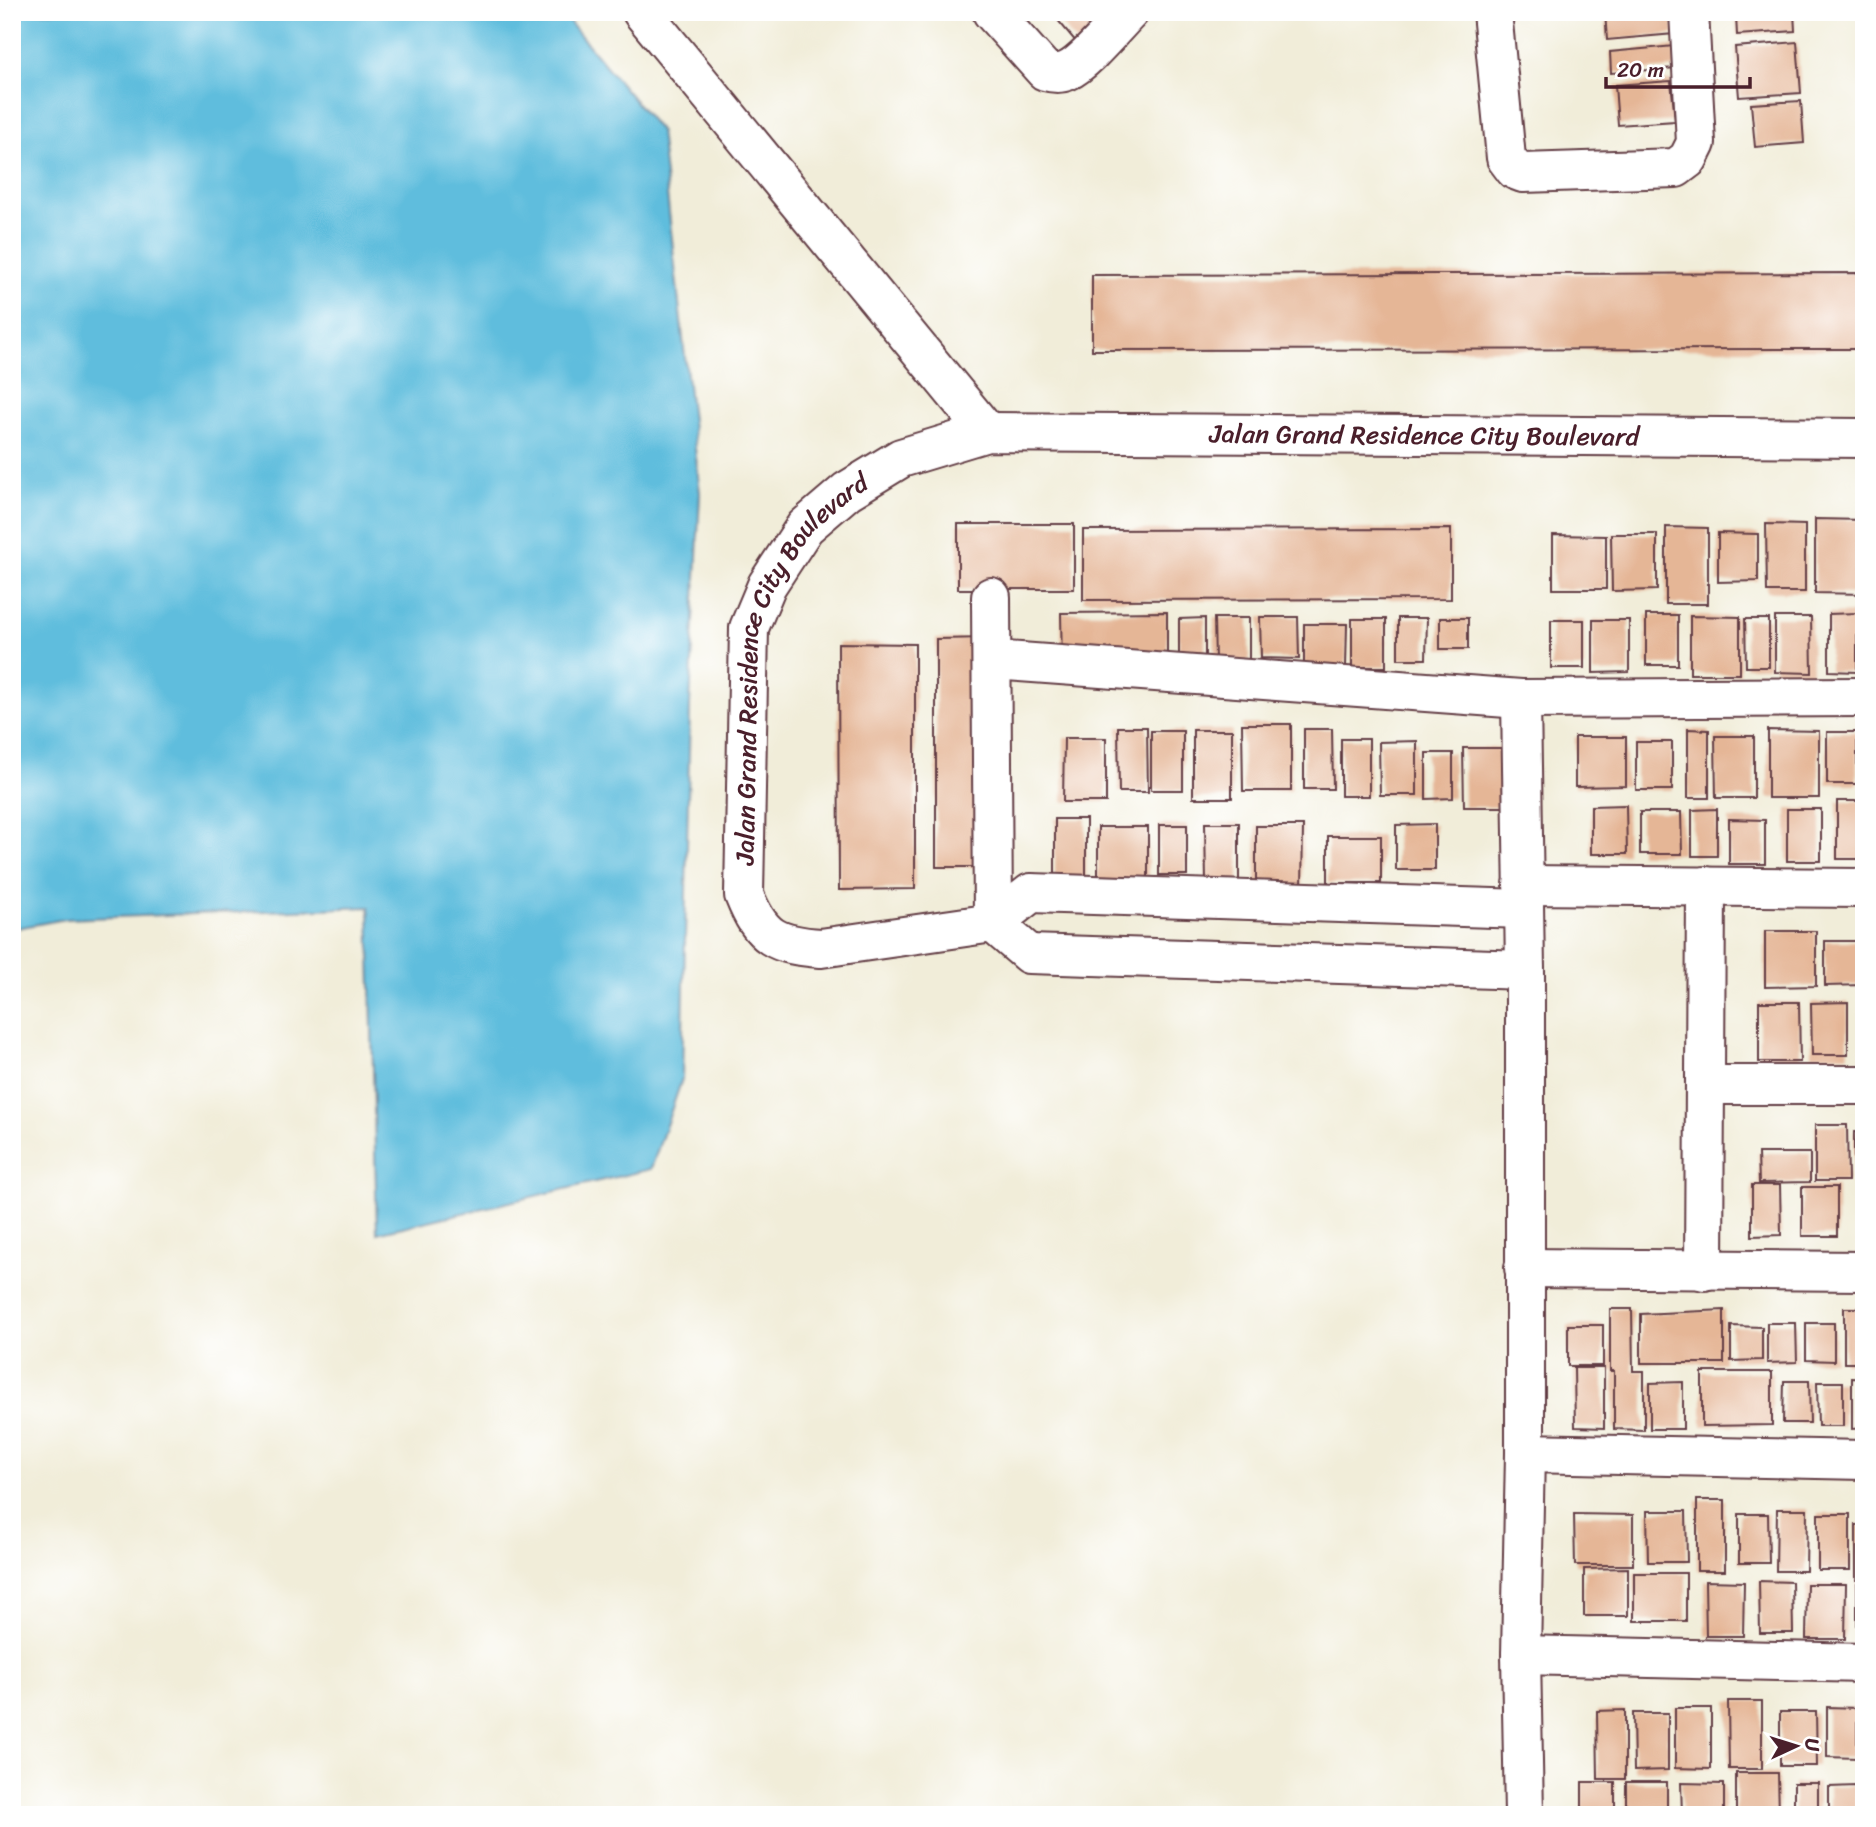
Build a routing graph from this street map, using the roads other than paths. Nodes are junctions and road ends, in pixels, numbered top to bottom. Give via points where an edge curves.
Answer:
1 (642, 12) edge
2 (992, 12) edge
3 (1129, 12) edge
4 (1492, 12) edge
5 (1689, 12) edge
6 (987, 432) junction
7 (1864, 438) edge
8 (991, 597) dead end
9 (993, 660) junction
10 (1864, 697) edge
11 (1521, 699) junction
12 (1706, 886) junction
13 (1864, 888) edge
14 (1524, 897) junction
15 (993, 923) junction
16 (1525, 970) junction
17 (1705, 1085) junction
18 (1864, 1085) edge
19 (1524, 1268) junction
20 (1704, 1271) junction
21 (1864, 1271) edge
22 (1525, 1453) junction
23 (1864, 1460) edge
24 (1521, 1656) junction
25 (1864, 1663) edge
26 (1524, 1815) edge

1 - 6 street
2 - 3 street via 1035,62 1045,71 1057,73 1078,63
4 - 5 street via 1506,158 1523,173 1676,168 1688,159 1696,143
6 - 7 street, Jalan Grand Residence City Boulevard
6 - 15 street, Jalan Grand Residence City Boulevard via 901,457 837,500 805,527 767,585 749,628 744,895 752,916 768,935 792,947 821,948
8 - 9 street
9 - 11 street
9 - 15 street
10 - 11 street
11 - 14 street
12 - 13 street
12 - 14 street
12 - 17 street
14 - 15 street via 1031,893
14 - 16 street
15 - 16 street via 1028,954
16 - 19 street
17 - 18 street
17 - 20 street
19 - 20 street
19 - 22 street
20 - 21 street
22 - 23 street
22 - 24 street
24 - 25 street
24 - 26 street

